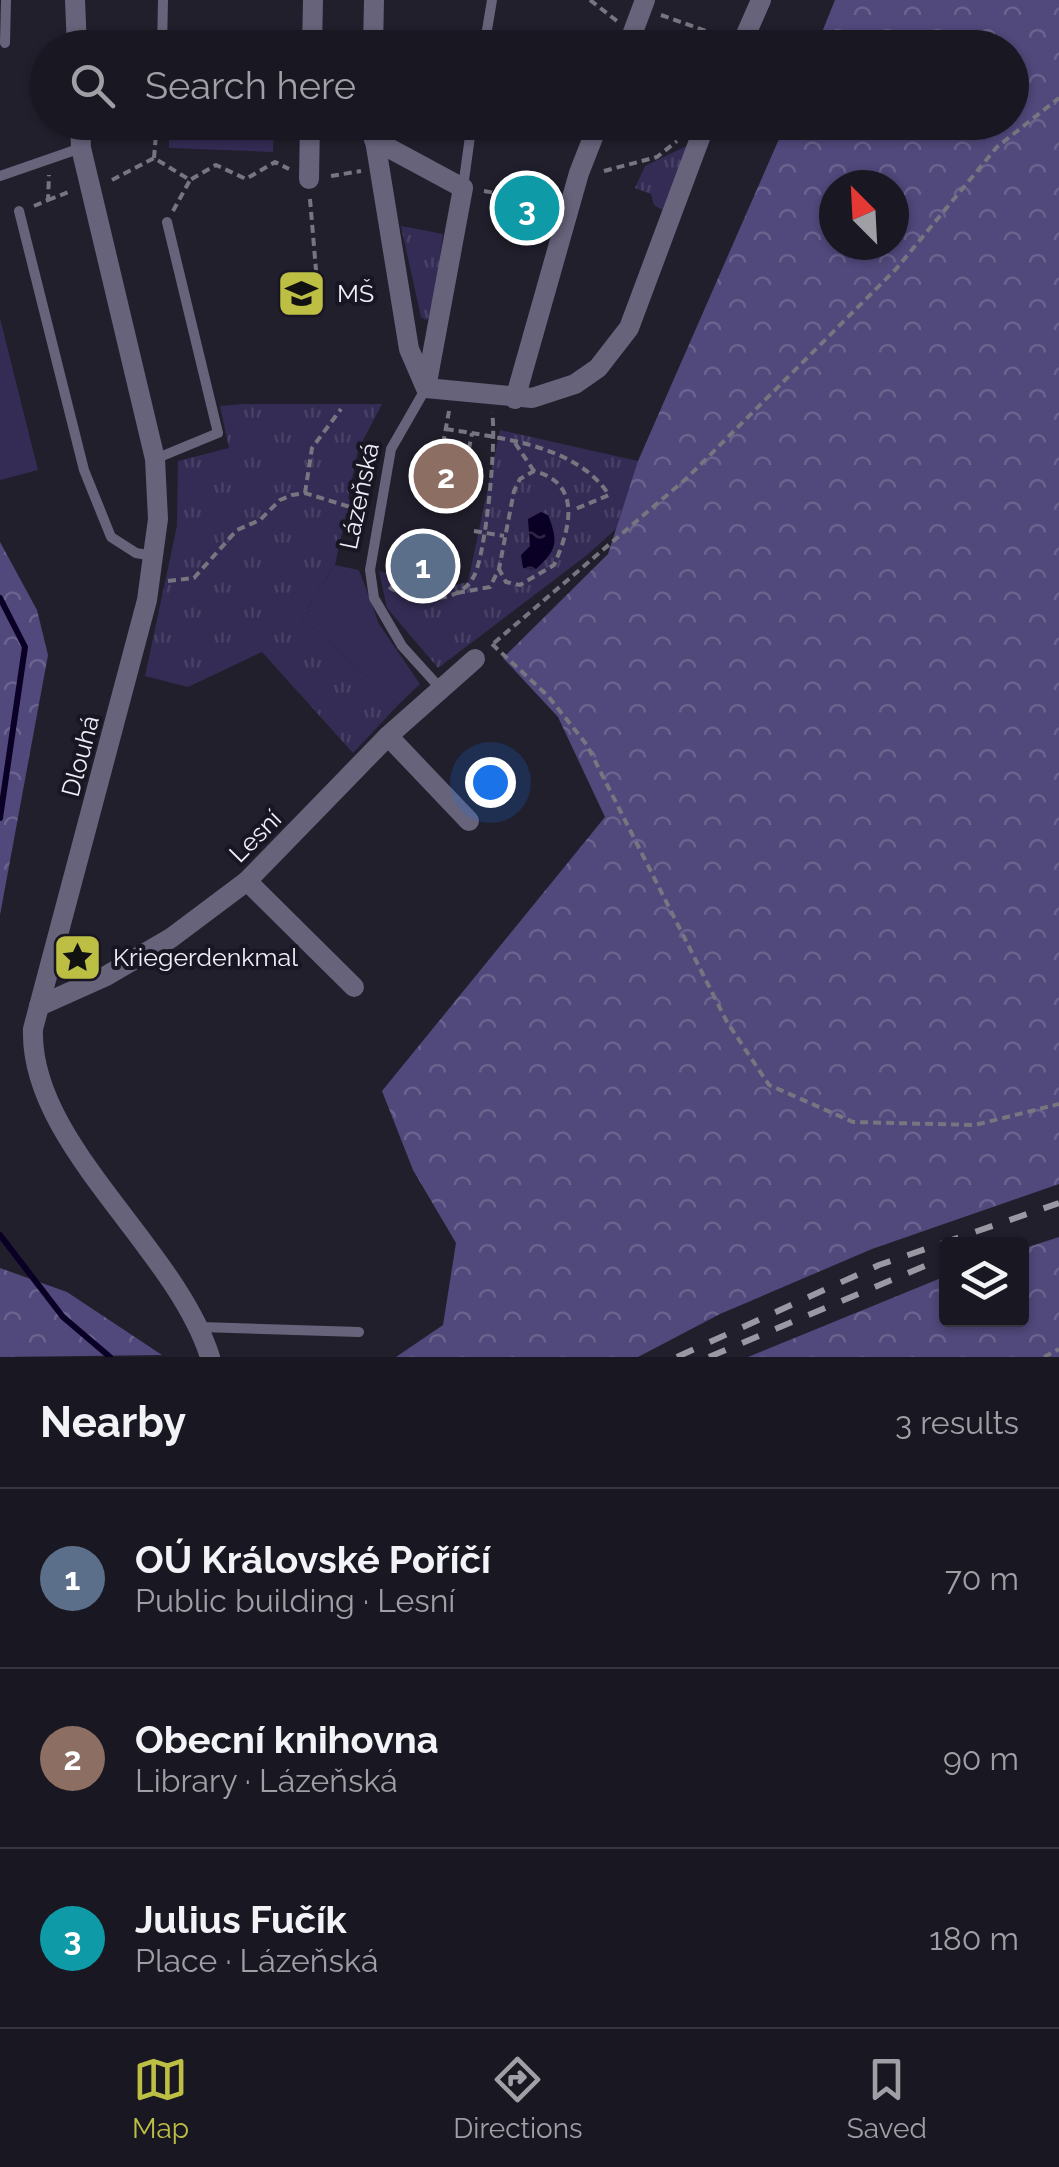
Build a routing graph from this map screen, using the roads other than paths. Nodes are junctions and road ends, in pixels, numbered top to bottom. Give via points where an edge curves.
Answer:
1 (6, 0) edge
2 (75, 0) edge
3 (163, 0) edge
4 (313, 0) edge
5 (374, 0) edge
6 (492, 0) edge
7 (761, 0) edge
8 (643, 4) edge
9 (76, 30) edge
10 (162, 30) edge
11 (312, 30) edge
12 (373, 30) edge
13 (487, 30) edge
14 (634, 30) edge
15 (748, 30) edge
16 (5, 44) dead end
17 (81, 140) edge
18 (310, 140) edge
19 (374, 140) edge
20 (387, 140) edge
21 (470, 140) edge
22 (591, 140) edge
23 (699, 140) edge
24 (81, 148) junction
25 (0, 176) edge
26 (309, 179) road end
27 (463, 188) junction
28 (19, 211) road end
29 (167, 222) road end
30 (426, 388) junction
31 (515, 399) junction
32 (154, 459) junction
33 (159, 562) junction
34 (475, 659) road end
35 (441, 689) junction
36 (388, 736) junction
37 (470, 821) dead end
38 (247, 881) junction
39 (354, 987) dead end
40 (39, 1006) junction
41 (201, 1328) junction
42 (359, 1332) dead end
43 (210, 1357) edge

1 - 16 lane
2 - 9 street
3 - 10 lane
4 - 11 street
5 - 12 street
6 - 13 lane
7 - 15 street
8 - 14 street
17 - 24 street, Dlouhá
18 - 26 street
19 - 30 street via 409,349
20 - 27 street
21 - 27 lane
22 - 31 street
23 - 31 street via 629,328 575,384
24 - 25 lane
24 - 32 street, Dlouhá
27 - 30 street
28 - 33 lane via 84,470 112,538
29 - 32 lane via 218,433
30 - 31 street
30 - 35 lane, Lázeňská via 390,448 371,558 374,598 402,646
32 - 33 street, Dlouhá
33 - 40 street, Dlouhá
34 - 35 street, Lesní
35 - 36 street, Lesní
36 - 37 street
36 - 38 street, Lesní
38 - 39 street
38 - 40 street, Lesní via 171,938
40 - 41 street, Dlouhá via 32,1056 52,1112
41 - 42 lane
41 - 43 street, Dlouhá

